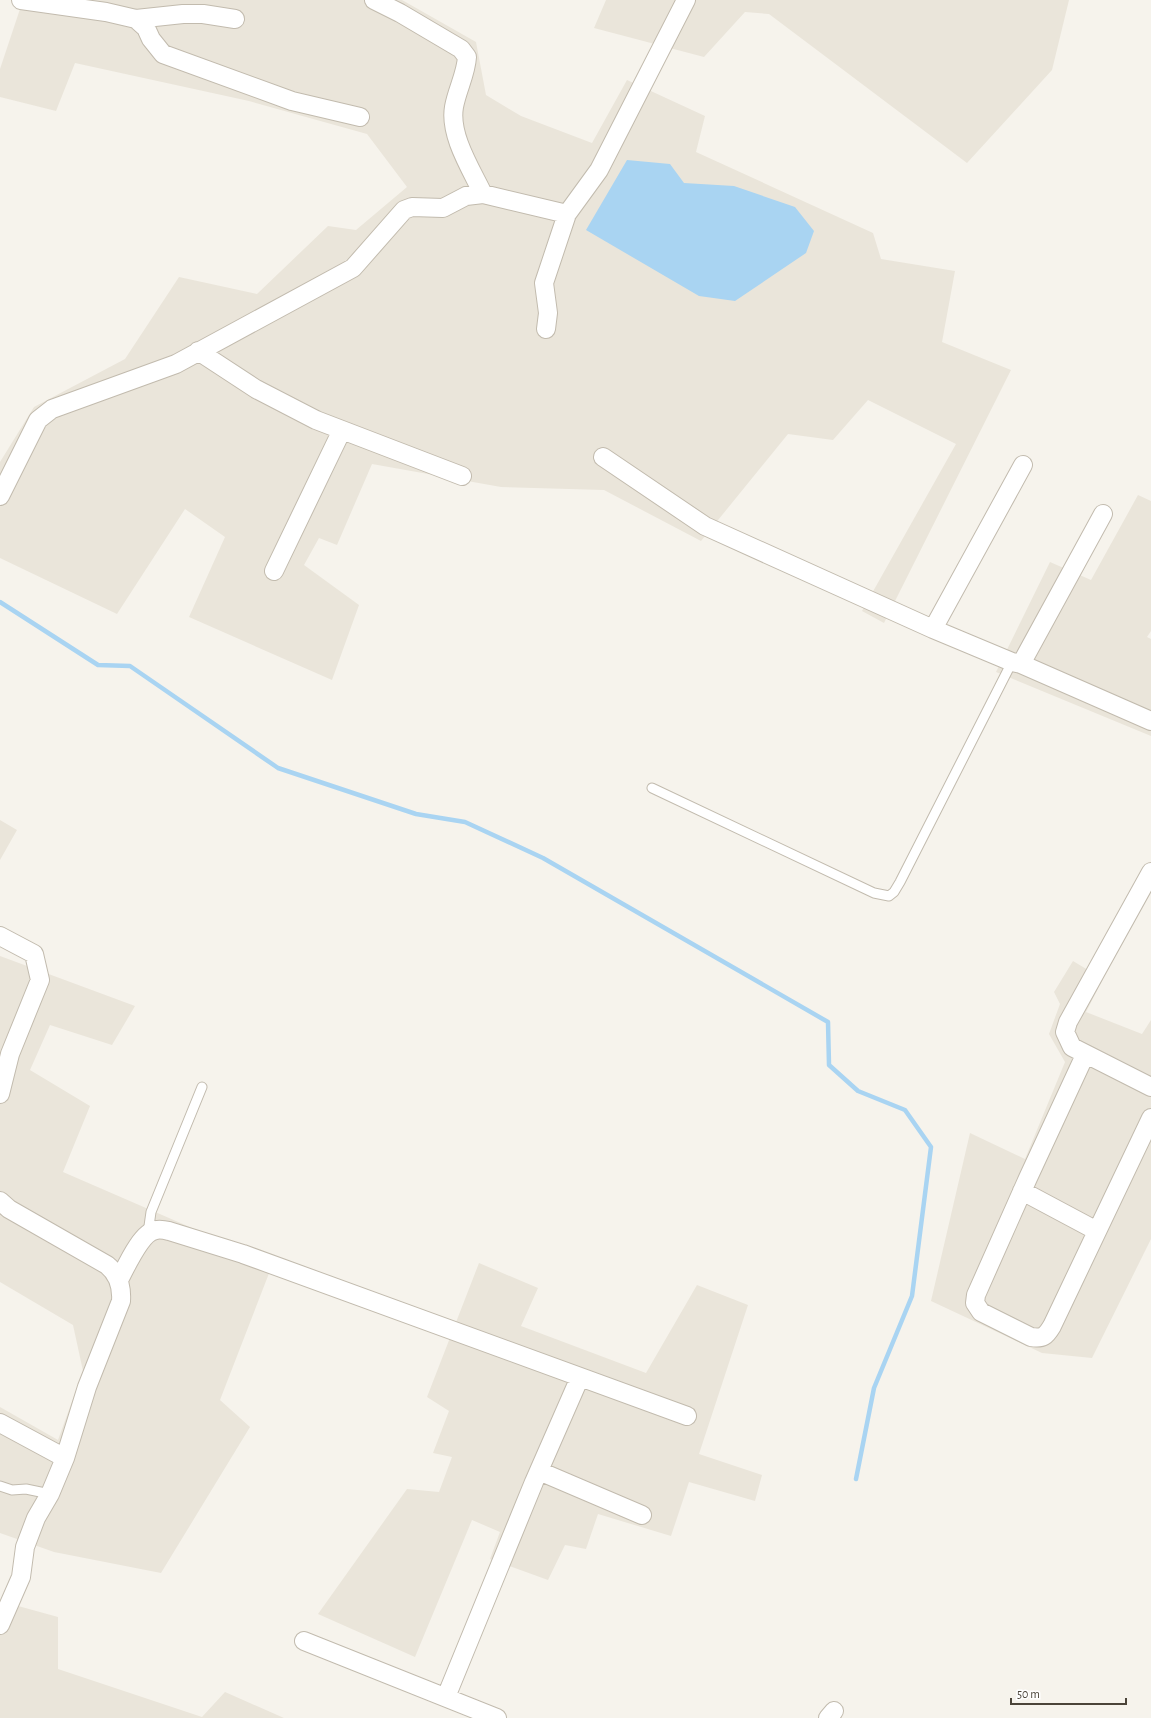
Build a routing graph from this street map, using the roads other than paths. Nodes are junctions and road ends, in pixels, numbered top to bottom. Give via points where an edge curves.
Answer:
1 (21, 0) edge
2 (374, 0) edge
3 (686, 0) edge
4 (235, 19) dead end
5 (136, 20) junction
6 (360, 117) dead end
7 (483, 194) junction
8 (567, 214) junction
9 (546, 329) dead end
10 (198, 351) junction
11 (342, 430) junction
12 (603, 457) dead end
13 (1023, 465) dead end
14 (462, 476) dead end
15 (0, 496) edge
16 (1103, 514) dead end
17 (274, 571) dead end
18 (933, 629) junction
19 (1017, 663) junction
20 (1151, 721) edge
21 (652, 788) dead end
22 (1151, 872) edge
23 (0, 936) edge
24 (1085, 1055) junction
25 (202, 1087) dead end
26 (1151, 1087) edge
27 (0, 1094) edge
28 (1151, 1118) edge
29 (1022, 1191) junction
30 (0, 1201) edge
31 (1097, 1231) junction
32 (148, 1233) junction
33 (118, 1280) junction
34 (580, 1377) junction
35 (687, 1416) dead end
36 (0, 1423) edge
37 (65, 1458) junction
38 (539, 1471) junction
39 (0, 1486) edge
40 (50, 1494) junction
41 (642, 1515) dead end
42 (0, 1625) edge
43 (304, 1642) dead end
44 (446, 1697) junction
45 (497, 1718) edge

1 - 5 street via 106,12
2 - 7 street via 461,50 467,57 452,122 457,140
3 - 8 street via 599,170
4 - 5 street via 183,14
5 - 6 street via 146,28 163,54 292,102
7 - 8 street
7 - 10 street via 466,196 444,208 412,207 404,210 353,268
8 - 9 street via 544,283 548,313
10 - 11 street via 256,389 316,420
10 - 15 street via 176,364 52,409 38,420
11 - 14 street
11 - 17 street
12 - 18 street via 704,526
13 - 18 street
16 - 19 street
18 - 19 street
19 - 20 street
19 - 21 lane via 900,882 889,896 874,894
22 - 24 street via 1068,1022 1065,1032 1067,1039 1072,1047
23 - 27 street via 34,954 40,980 10,1054
24 - 26 street
24 - 29 street
25 - 32 lane via 151,1212
28 - 31 street
29 - 31 street
29 - 31 street via 976,1295 976,1303 981,1312 1031,1337 1040,1338 1046,1335
30 - 33 street via 9,1209 107,1264 114,1270
32 - 33 street
32 - 34 street via 156,1230 169,1231 243,1254
33 - 37 street via 122,1291 121,1301 88,1387
34 - 35 street
34 - 38 street
36 - 37 street
37 - 40 street
38 - 41 street
38 - 44 street
39 - 40 lane via 12,1490 26,1489
40 - 42 street via 36,1518 25,1547 21,1577
43 - 44 street
44 - 45 street

